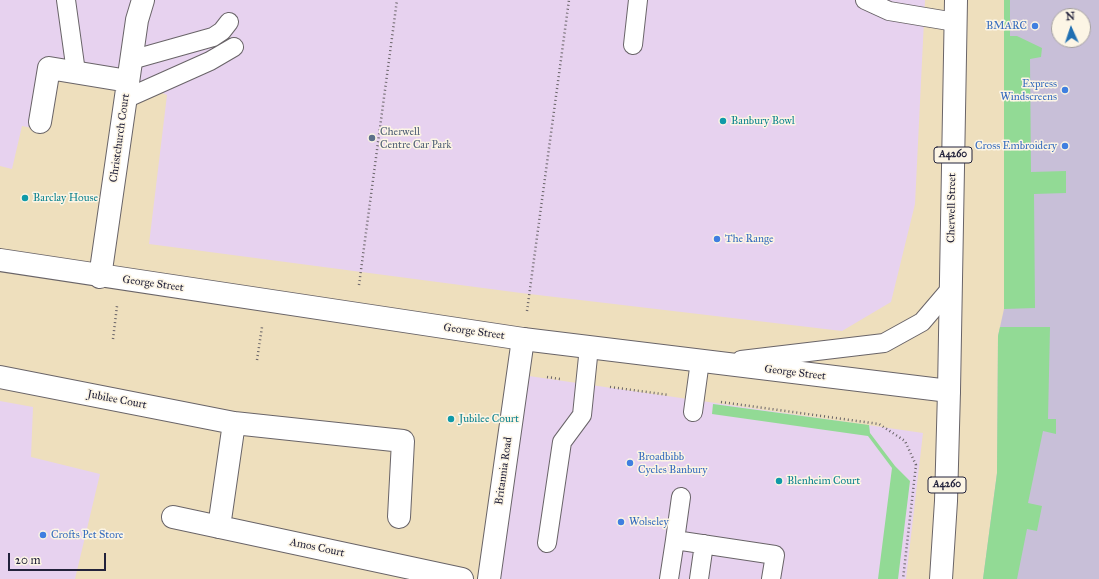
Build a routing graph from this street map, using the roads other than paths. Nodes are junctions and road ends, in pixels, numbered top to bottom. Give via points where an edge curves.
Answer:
1 (66, 0) edge
2 (143, 0) edge
3 (638, 0) edge
4 (865, 0) edge
5 (956, 0) edge
6 (229, 22) dead end
7 (955, 22) junction
8 (633, 45) dead end
9 (234, 47) dead end
10 (76, 72) junction
11 (128, 80) junction
12 (40, 122) dead end
13 (0, 260) edge
14 (110, 278) junction
15 (951, 288) junction
16 (523, 339) junction
17 (589, 347) junction
18 (707, 362) junction
19 (0, 377) edge
20 (949, 391) junction
21 (694, 405) road end
22 (234, 423) junction
23 (680, 497) dead end
24 (173, 517) dead end
25 (399, 517) dead end
26 (219, 527) junction
27 (675, 540) junction
28 (548, 543) dead end
29 (704, 544) junction
30 (462, 579) edge
31 (489, 579) edge
32 (669, 579) edge
33 (699, 579) edge
34 (772, 579) edge
35 (941, 579) edge

1 - 10 lane
2 - 11 street, Christchurch Court via 137,20
3 - 8 lane
4 - 7 lane via 889,11
5 - 7 street, Cherwell Street / A4260
6 - 11 lane via 222,32
7 - 15 street, Cherwell Street / A4260
9 - 11 lane via 210,60
10 - 11 street
10 - 12 street via 49,68
11 - 14 street, Christchurch Court
13 - 14 street, George Street
14 - 16 street, George Street
15 - 18 lane via 922,322 884,343
15 - 20 street, Cherwell Street / A4260
16 - 17 street, George Street
16 - 31 street, Britannia Road
17 - 18 street, George Street
17 - 28 lane via 582,415 562,442
18 - 20 street, George Street
18 - 21 lane
19 - 22 street, Jubilee Court
20 - 35 street, A4260
22 - 25 street, Jubilee Court via 403,441
22 - 26 street
23 - 27 lane
24 - 26 street, Amos Court
26 - 30 street, Amos Court
27 - 29 lane
27 - 32 lane
29 - 33 lane
29 - 34 lane via 775,555

